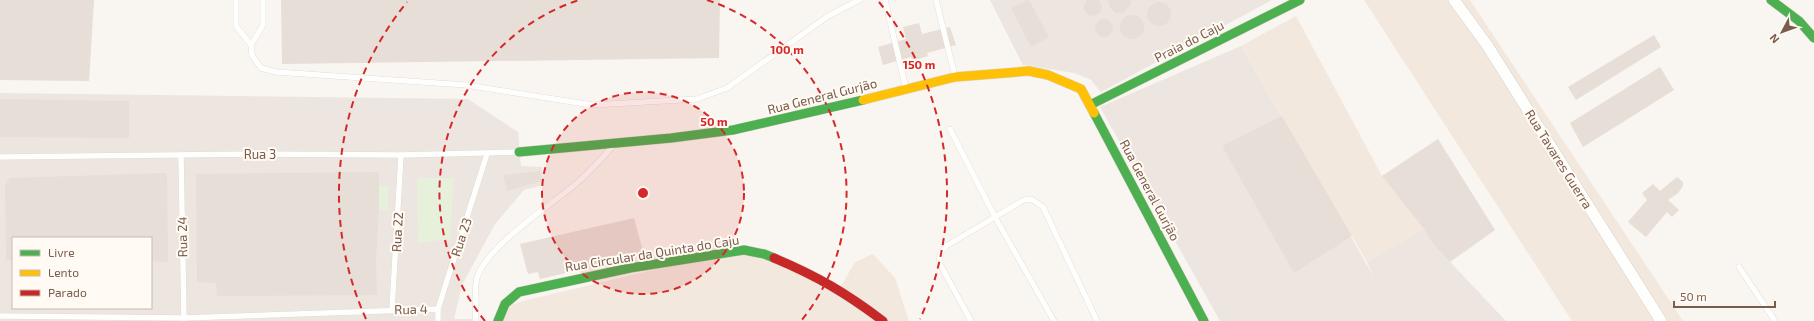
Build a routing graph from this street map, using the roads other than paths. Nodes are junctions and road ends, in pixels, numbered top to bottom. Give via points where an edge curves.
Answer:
1 (236, 0) edge
2 (263, 0) edge
3 (859, 0) edge
4 (885, 0) edge
5 (936, 0) edge
6 (1300, 0) edge
7 (1454, 0) edge
8 (1771, 0) edge
9 (1814, 38) edge
10 (251, 44) junction
11 (955, 77) junction
12 (906, 89) junction
13 (1090, 105) junction
14 (950, 129) dead end
15 (616, 143) junction
16 (519, 152) joint
17 (487, 154) junction
18 (181, 155) junction
19 (401, 155) junction
20 (0, 156) edge
21 (995, 217) junction
22 (1739, 267) dead end
23 (392, 309) junction
24 (438, 309) junction
25 (0, 316) edge
26 (184, 318) junction
27 (438, 321) edge
28 (476, 321) edge
29 (498, 321) edge
30 (882, 321) edge
31 (971, 321) edge
32 (1054, 321) edge
33 (1097, 321) edge
34 (1204, 321) edge
35 (1662, 321) edge
36 (1775, 321) edge

1 - 10 lane via 236,26
2 - 10 lane via 263,25
3 - 10 lane via 828,16 727,88 697,98 647,103 592,105 466,85 276,72 261,68 252,55
4 - 12 lane
5 - 11 lane
6 - 13 street, Praia do Caju
7 - 35 street, Rua Tavares Guerra via 1487,45
8 - 9 street via 1799,21
11 - 12 street, Rua General Gurjão
11 - 13 street, Rua General Gurjão via 1028,71 1048,75 1081,89
12 - 15 street, Rua General Gurjão via 732,130
13 - 34 street, Rua General Gurjão
14 - 21 lane
15 - 16 street, Rua General Gurjão
15 - 28 lane via 578,182 537,213 500,246 483,266 477,278
16 - 17 lane, Rua 3
17 - 19 lane, Rua 3
17 - 24 lane, Rua 23
18 - 19 lane, Rua 3
18 - 20 lane, Rua 3
18 - 26 lane, Rua 24
19 - 23 lane, Rua 22
21 - 31 lane via 946,246 939,257 940,264
21 - 32 lane
21 - 33 lane via 1024,200 1037,201
22 - 36 lane
23 - 24 lane, Rua 4
23 - 26 lane, Rua 4
24 - 27 lane, Rua 23
25 - 26 lane, Rua 4
29 - 30 street, Rua Circular da Quinta do Caju via 499,310 508,299 519,292 630,268 744,250 764,254 811,274 850,296

